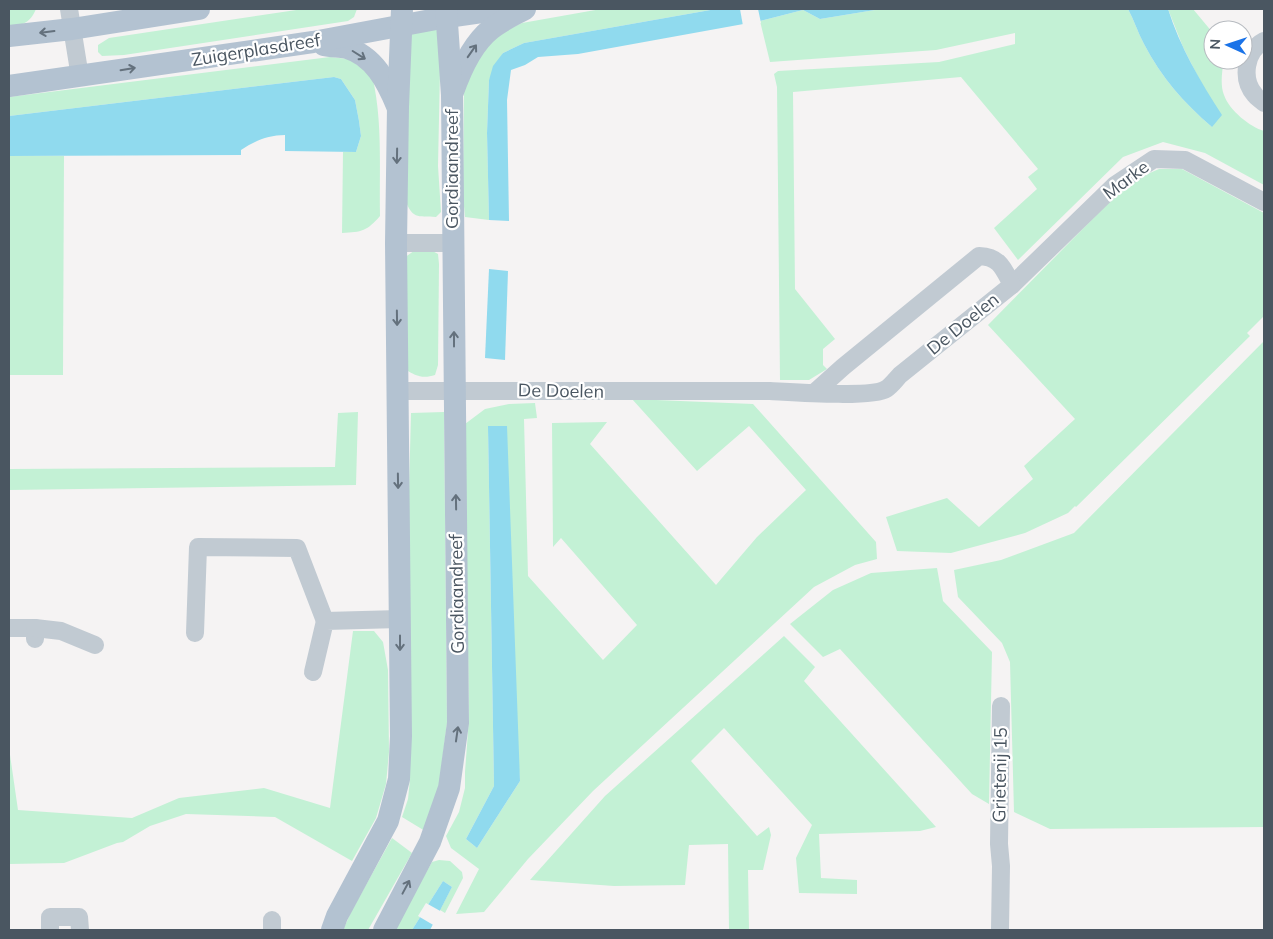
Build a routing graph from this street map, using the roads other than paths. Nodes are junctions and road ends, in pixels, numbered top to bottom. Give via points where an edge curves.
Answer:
1 (199, 9) edge
2 (503, 9) edge
3 (525, 9) edge
4 (447, 13) edge
5 (401, 17) edge
6 (71, 19) edge
7 (9, 36) edge
8 (1264, 41) edge
9 (313, 42) junction
10 (80, 77) junction
11 (9, 86) edge
12 (452, 95) junction
13 (1264, 103) edge
14 (398, 107) junction
15 (1264, 202) edge
16 (396, 243) junction
17 (453, 243) junction
18 (1012, 285) junction
19 (454, 390) junction
20 (397, 391) junction
21 (814, 393) junction
22 (400, 619) junction
23 (325, 621) junction
24 (9, 628) edge
25 (196, 633) dead end
26 (94, 645) dead end
27 (313, 672) dead end
28 (1001, 706) dead end
29 (50, 930) edge
30 (80, 930) edge
31 (332, 930) edge
32 (384, 930) edge
33 (1000, 930) edge

1 - 6 main road
2 - 4 main road, Zuigerplasdreef
12 -> 3 main road, Gordiaandreef via 466,60 478,44 491,30
4 - 5 main road, Zuigerplasdreef
4 - 12 main road, Gordiaandreef
5 - 9 main road, Zuigerplasdreef
5 - 14 main road
6 -> 7 main road
6 - 10 street
8 - 13 street via 1253,51 1246,73 1248,85
10 -> 9 main road, Zuigerplasdreef
9 -> 14 main road via 358,52 376,66
10 - 11 main road, Zuigerplasdreef
12 - 17 main road, Gordiaandreef
14 -> 16 main road
15 - 18 street, Marke via 1185,160 1154,159 1115,186
16 - 17 street, Gordiaandreef
16 -> 20 main road
19 -> 17 main road, Gordiaandreef
18 - 21 street, De Doelen via 900,375 886,390
18 - 21 street, De Doelen via 1000,264 990,256 979,256
19 - 20 street, De Doelen
19 - 21 street, De Doelen
32 -> 19 main road, Gordiaandreef via 430,842 449,788 458,723
20 -> 22 main road
22 - 23 street
22 -> 31 main road via 399,779 388,821
23 - 25 street via 296,548 198,548
23 - 27 street
24 - 26 street via 35,634 61,631
28 - 33 street, Grietenij 15
29 - 30 street via 50,917 79,917

